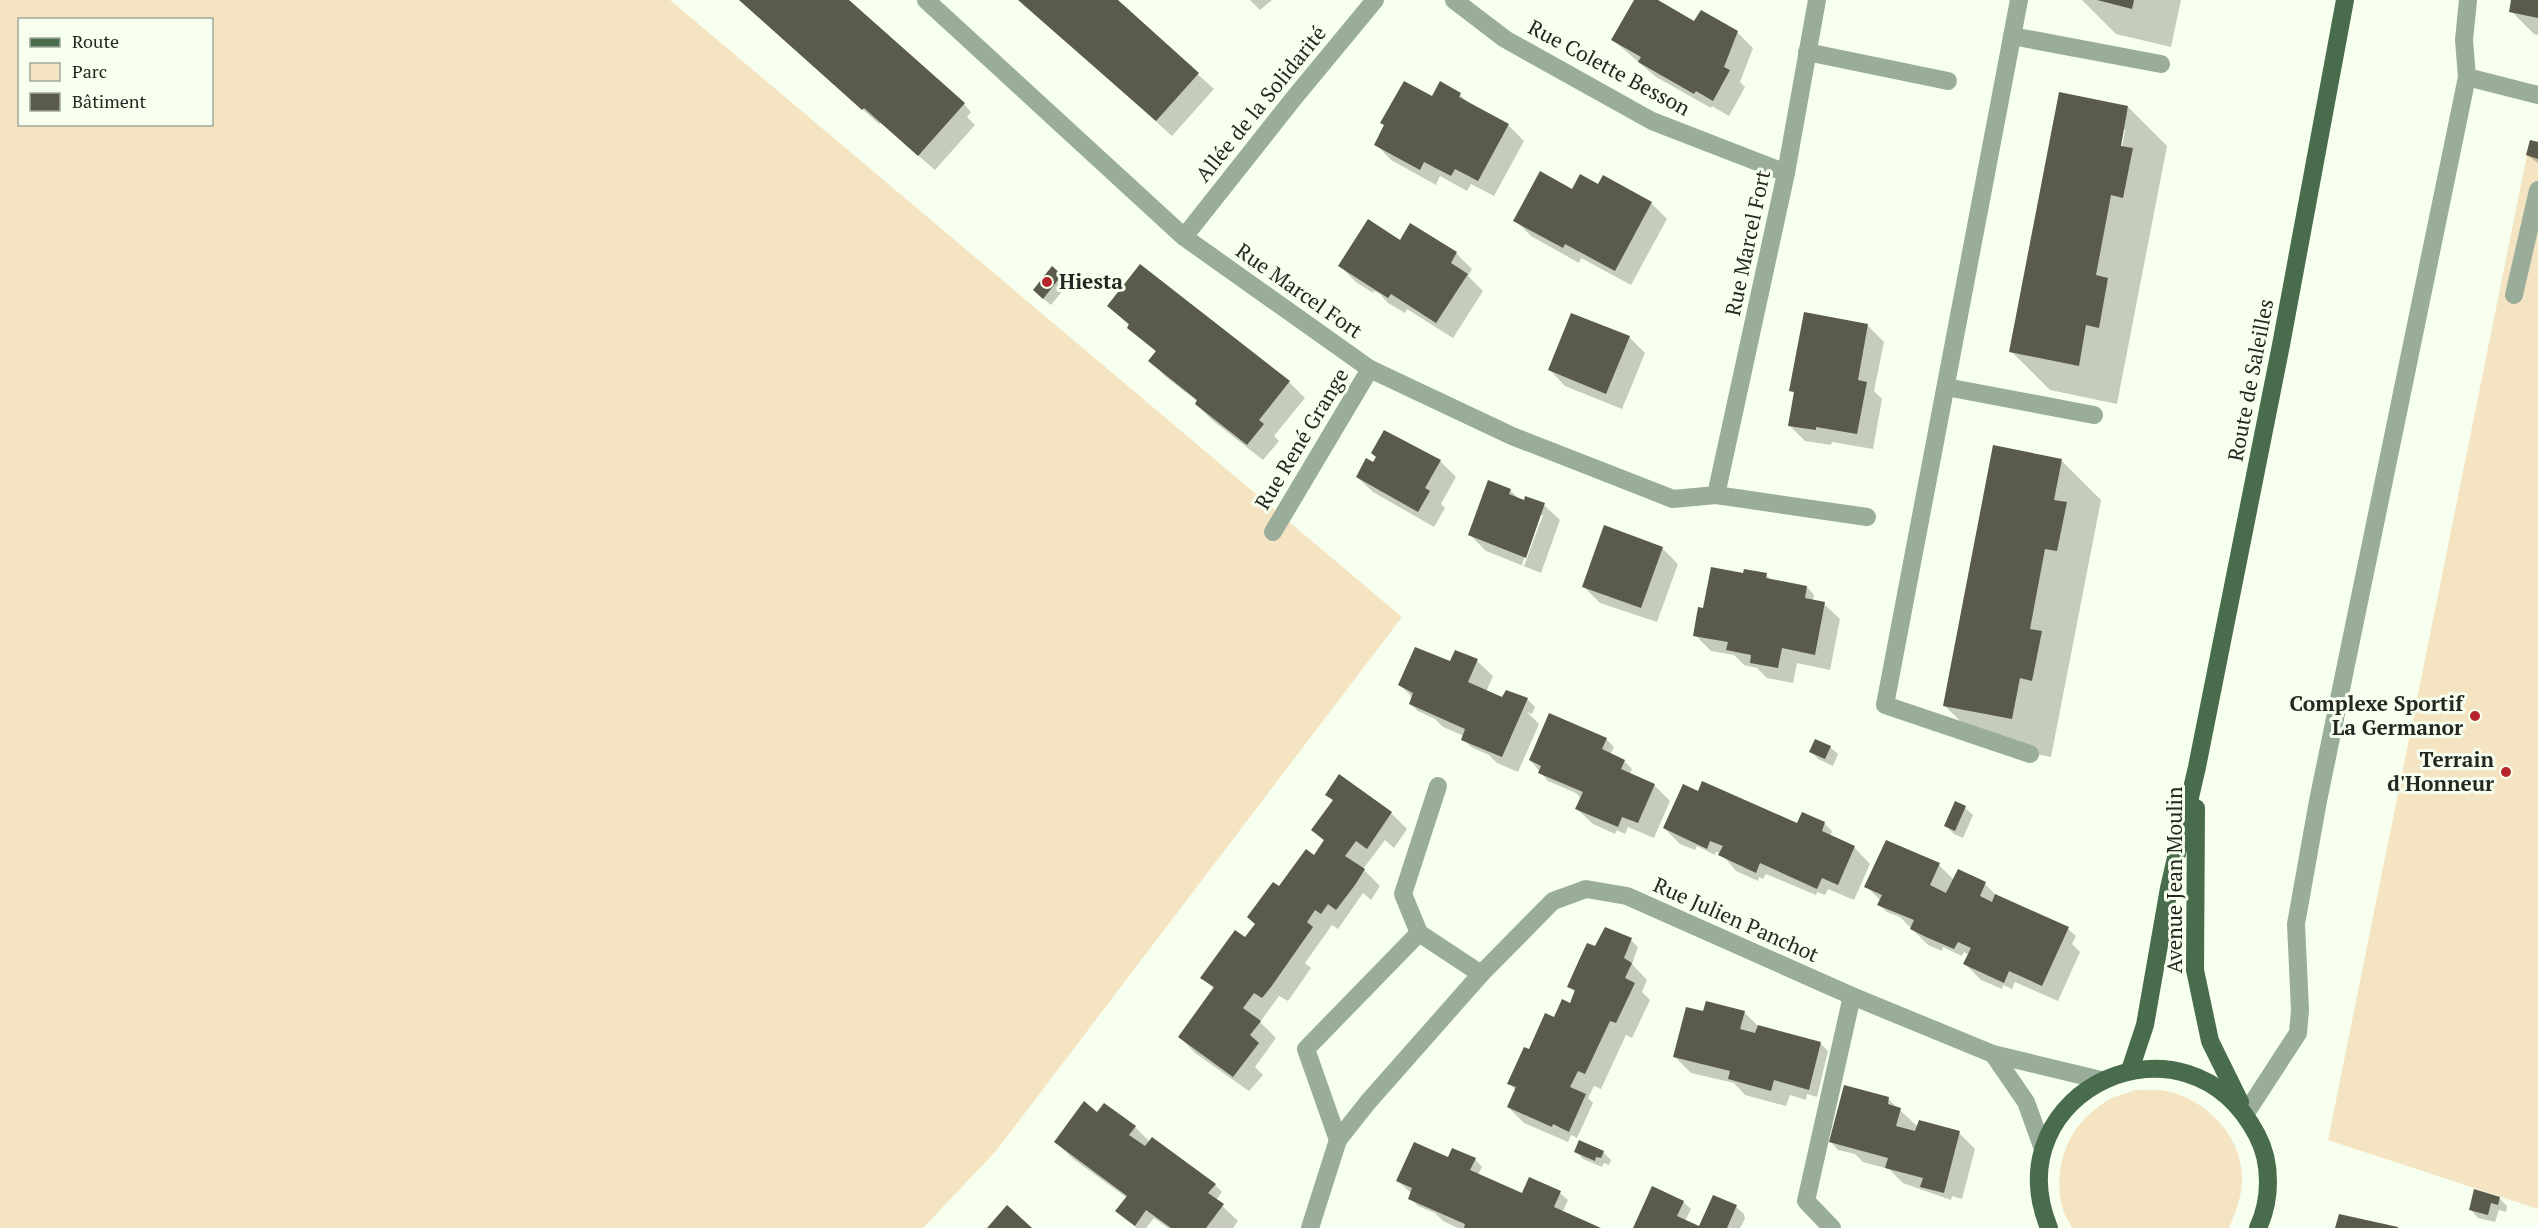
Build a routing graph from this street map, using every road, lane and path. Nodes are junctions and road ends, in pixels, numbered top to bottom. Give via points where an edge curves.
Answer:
1 (926, 0) edge
2 (1375, 0) edge
3 (1455, 0) edge
4 (1816, 0) edge
5 (2019, 0) edge
6 (2345, 0) edge
7 (2468, 0) edge
8 (2012, 36) junction
9 (1807, 52) junction
10 (2161, 64) dead end
11 (2467, 77) junction
12 (1948, 81) dead end
13 (2538, 95) edge
14 (1786, 173) junction
15 (2538, 190) edge
16 (1184, 237) junction
17 (2514, 295) dead end
18 (1370, 369) junction
19 (1946, 387) junction
20 (2094, 415) dead end
21 (1716, 495) junction
22 (1867, 517) dead end
23 (1273, 532) dead end
24 (2030, 754) dead end
25 (2197, 767) junction
26 (1438, 786) dead end
27 (1419, 933) junction
28 (1481, 974) junction
29 (1852, 996) junction
30 (1993, 1053) junction
31 (2130, 1070) junction
32 (2101, 1080) junction
33 (2246, 1113) junction
34 (1338, 1140) junction
35 (2043, 1149) junction
36 (1310, 1228) edge
37 (1832, 1228) edge
38 (2049, 1228) edge
39 (2258, 1228) edge

1 - 16 street, Rue Marcel Fort
2 - 16 street, Allée de la Solidarité
3 - 14 street, Rue Colette Besson via 1505,39 1652,121
4 - 9 street, Rue Marcel Fort
5 - 8 street
6 - 25 main road, Route de Saleilles
7 - 11 street via 2464,40
8 - 10 street
8 - 19 street
9 - 12 street
9 - 14 street, Rue Marcel Fort
11 - 13 street
11 - 33 street via 2298,913 2298,1033
14 - 21 street, Rue Marcel Fort
15 - 17 street
16 - 18 street, Rue Marcel Fort
18 - 21 street, Rue Marcel Fort via 1512,436 1673,499
18 - 23 street, Rue René Grange
19 - 20 street
19 - 24 street via 1885,705
21 - 22 street, Rue Marcel Fort
25 - 31 main road, Avenue Jean Moulin via 2171,879 2145,1025
25 - 33 main road, Avenue Jean Moulin via 2195,970 2210,1041
26 - 27 street via 1403,894
27 - 28 street
27 - 34 street via 1306,1049
28 - 29 street, Rue Julien Panchot via 1552,901 1586,889 1627,896
28 - 34 street, Rue Julien Panchot
29 - 30 street, Rue Julien Panchot
29 - 37 street via 1806,1201
30 - 32 street, Rue Julien Panchot
30 - 35 street via 2026,1102
31 - 32 main road
31 - 33 main road via 2162,1068 2194,1075 2222,1091
32 - 35 main road via 2076,1097 2056,1121
33 - 39 main road, Avenue Jean Moulin via 2262,1145 2269,1180
34 - 36 street, Rue Julien Panchot
35 - 38 main road via 2039,1180 2042,1210

